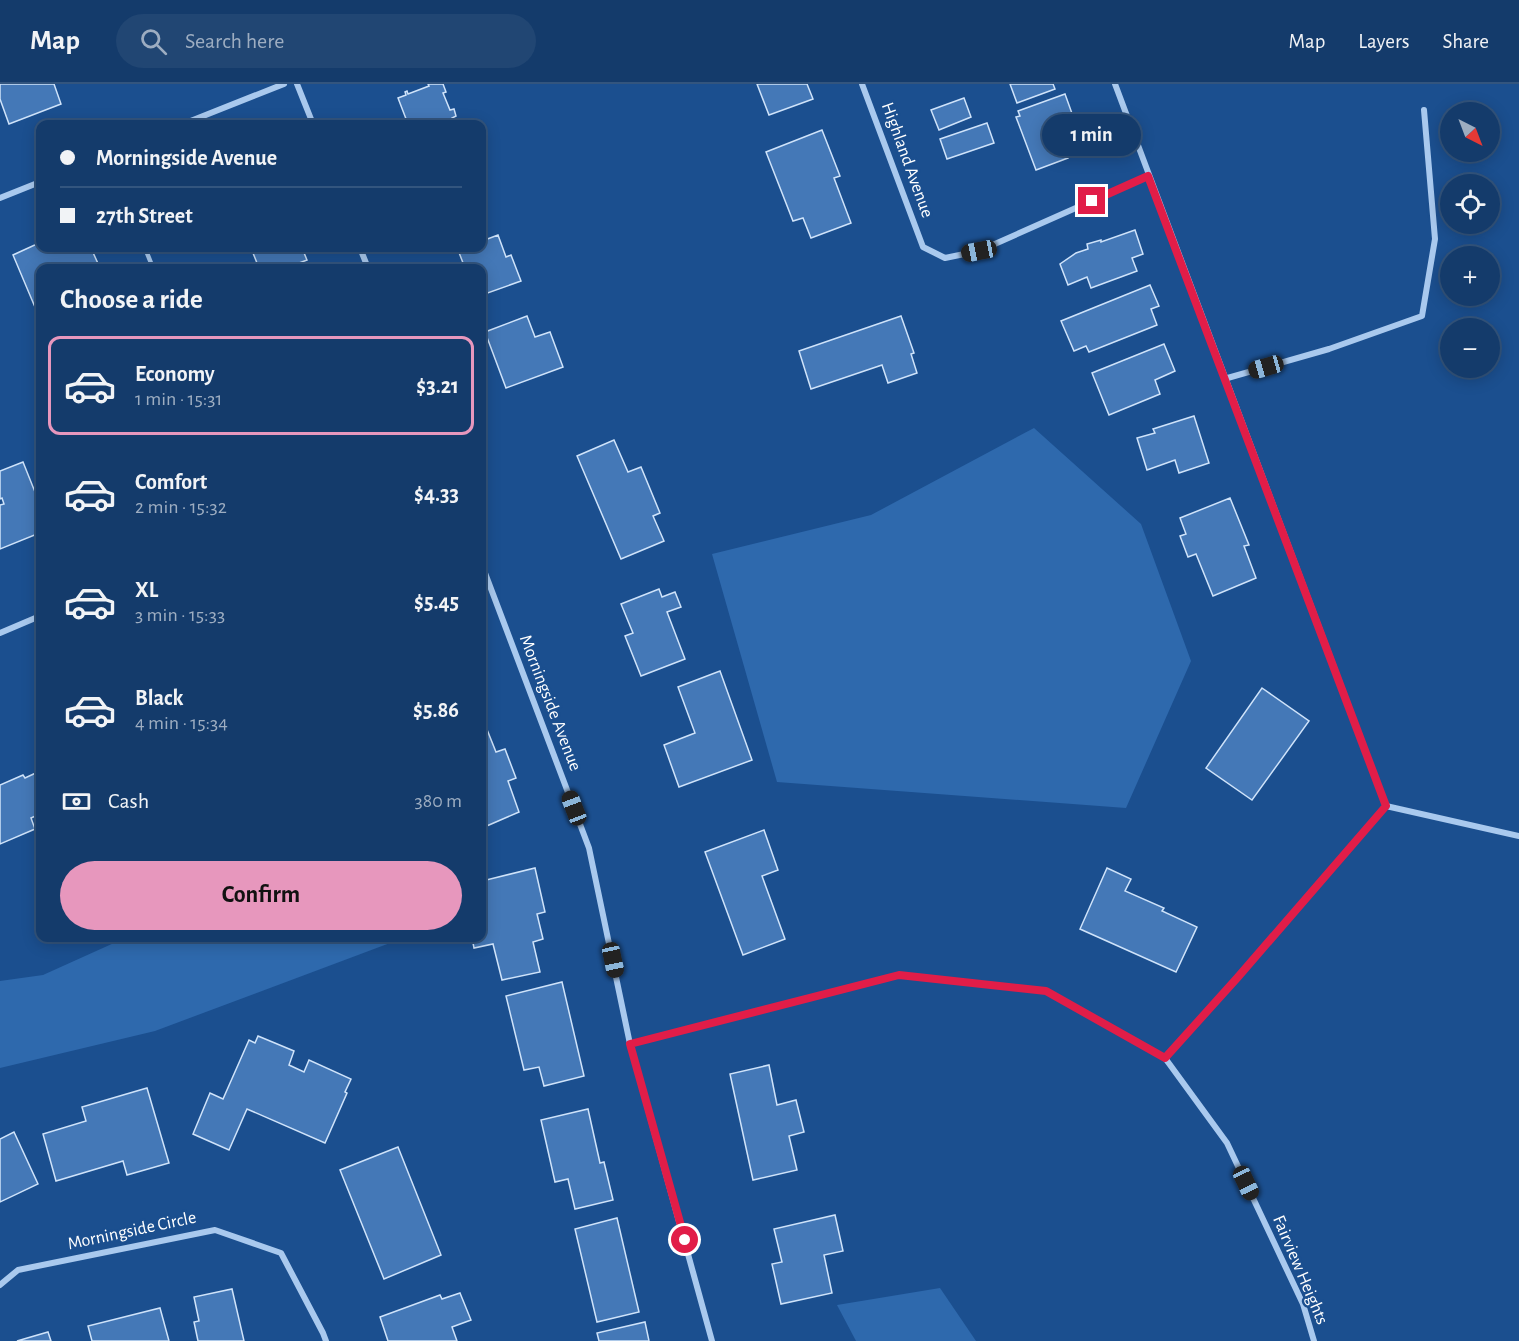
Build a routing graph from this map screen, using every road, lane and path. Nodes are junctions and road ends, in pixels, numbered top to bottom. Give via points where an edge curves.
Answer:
1 (284, 84) edge
2 (297, 84) edge
3 (862, 84) edge
4 (1115, 84) edge
5 (1424, 110) dead end
6 (193, 120) edge
7 (311, 120) edge
8 (1148, 176) junction
9 (36, 184) edge
10 (0, 198) edge
11 (1224, 379) junction
12 (486, 577) edge
13 (36, 618) edge
14 (0, 633) edge
15 (1386, 806) junction
16 (1519, 836) edge
17 (630, 1044) junction
18 (1165, 1058) junction
19 (0, 1285) edge
20 (326, 1341) edge
21 (712, 1341) edge
22 (1314, 1341) edge

1 - 6 street
2 - 7 street
3 - 8 street, Highland Avenue via 922,247 945,258 979,251
4 - 8 street
5 - 11 street via 1435,238 1422,316 1329,349
8 - 11 street
9 - 10 street
11 - 15 street
12 - 17 street, Morningside Avenue via 589,848
13 - 14 street
15 - 16 street
15 - 18 street
17 - 18 street via 899,975 1046,991
17 - 21 street, Morningside Avenue
18 - 22 street, Fairview Heights via 1227,1143 1303,1304
19 - 20 street, Morningside Circle via 18,1270 215,1230 281,1253

